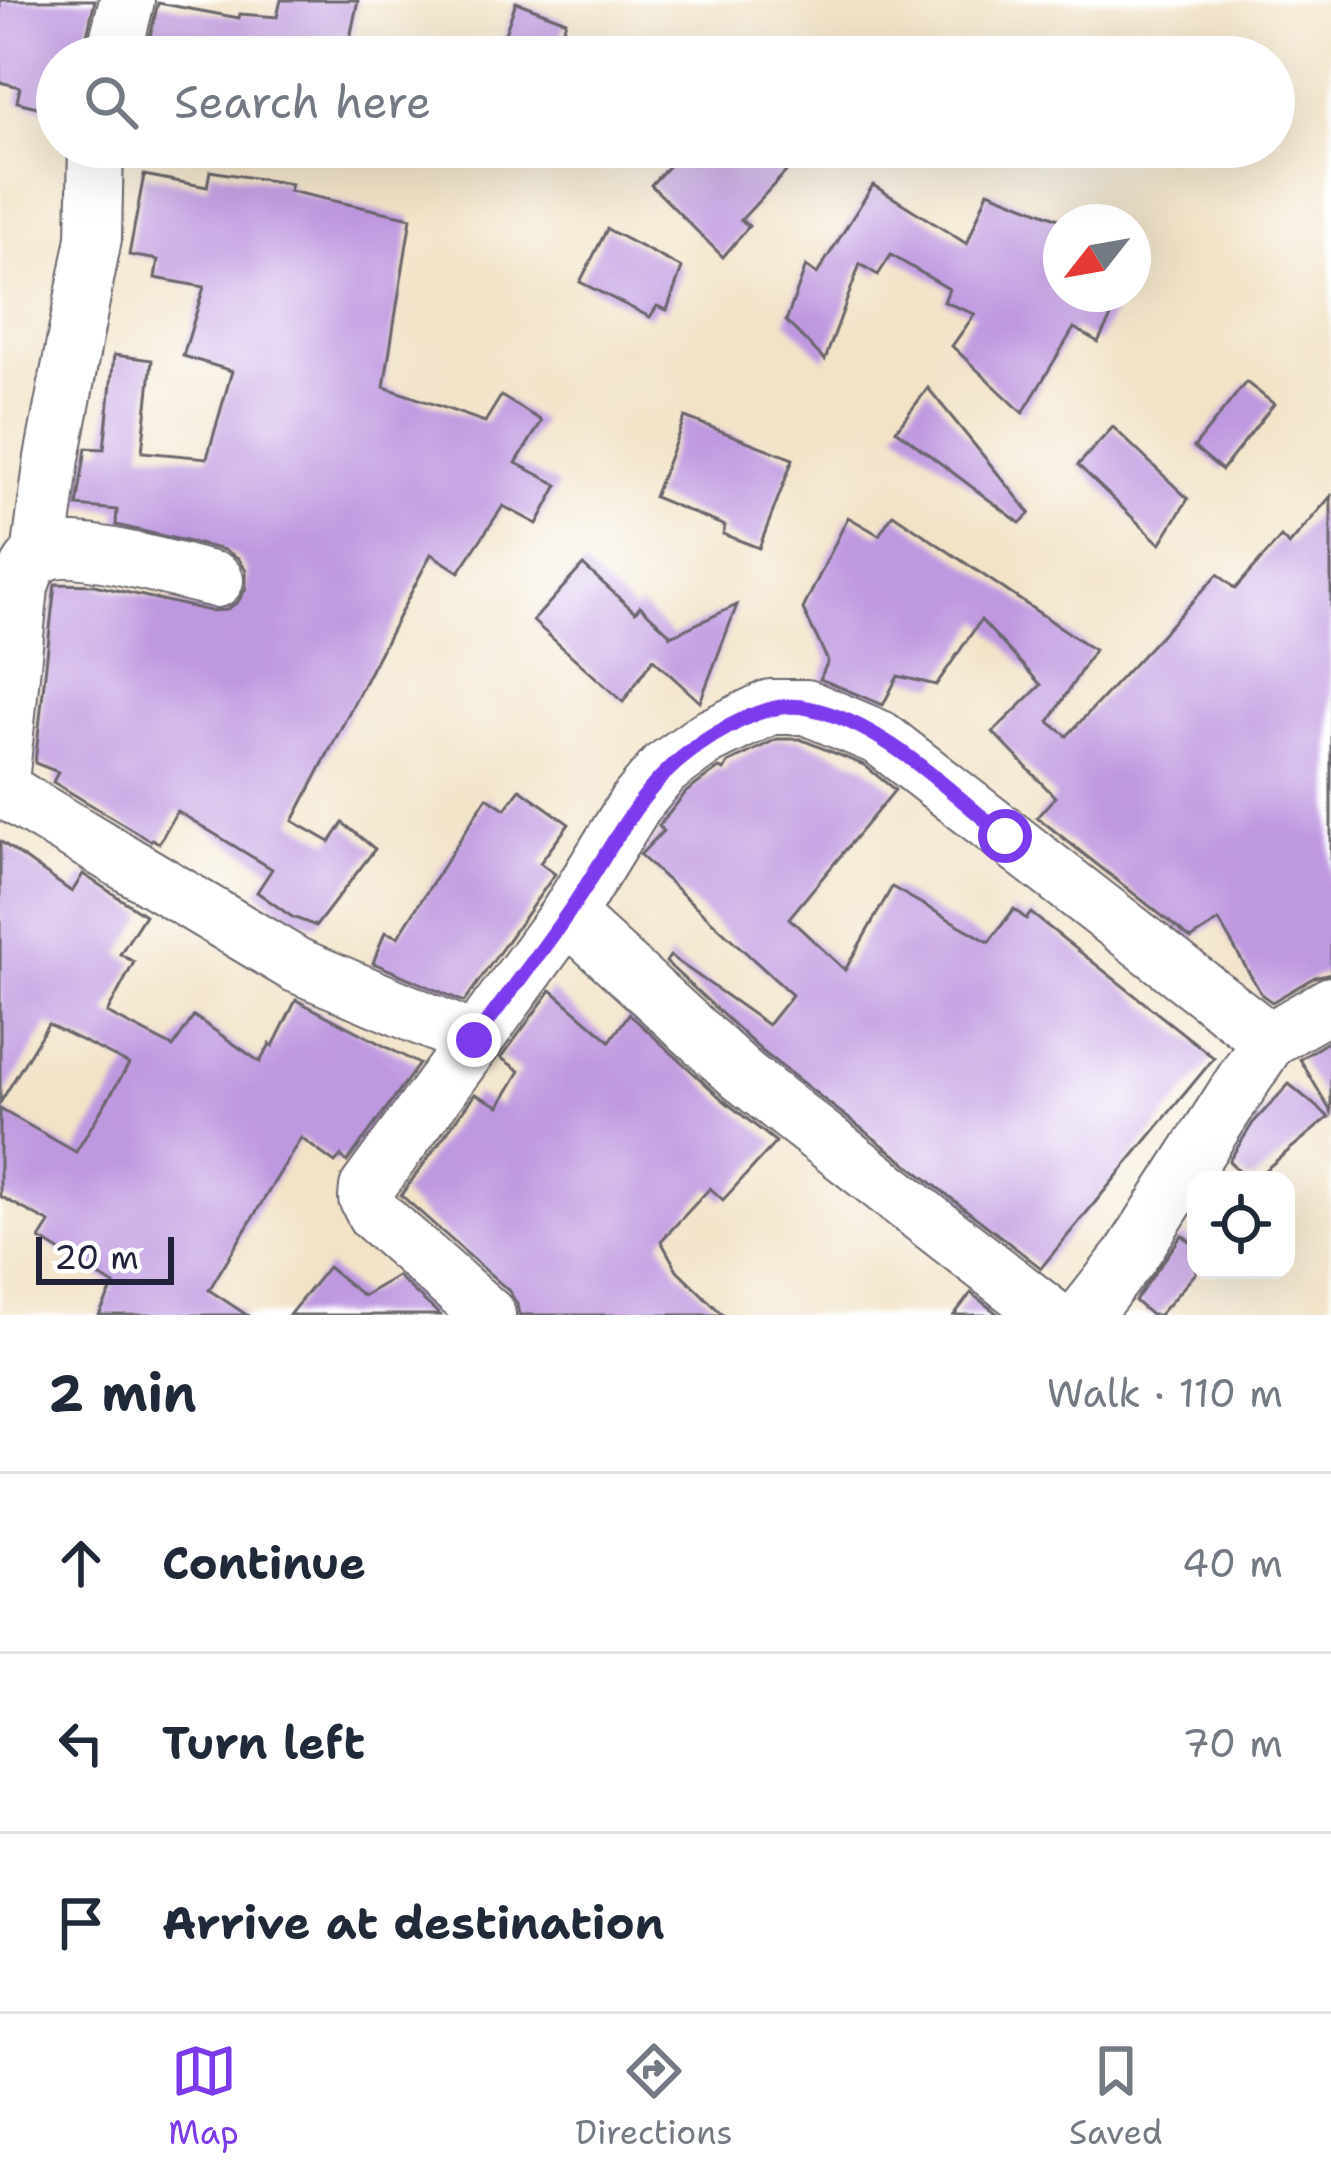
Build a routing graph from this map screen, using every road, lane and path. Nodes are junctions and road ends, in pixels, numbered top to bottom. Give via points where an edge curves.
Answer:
1 (127, 0) edge
2 (118, 36) edge
3 (96, 168) edge
4 (39, 556) junction
5 (216, 580) dead end
6 (0, 789) edge
7 (567, 914) junction
8 (1331, 1004) edge
9 (474, 1040) junction
10 (1269, 1040) junction
11 (488, 1315) edge
12 (1050, 1315) edge
13 (1084, 1315) edge

1 - 2 street
3 - 4 street via 94,238
4 - 5 street via 69,548
4 - 6 street via 21,586
6 - 9 street via 296,965
7 - 9 street
7 - 10 street via 664,770 744,718 770,707 806,707 880,738
7 - 12 street via 743,1076
8 - 10 street
9 - 11 street via 366,1198 374,1214
10 - 13 street

